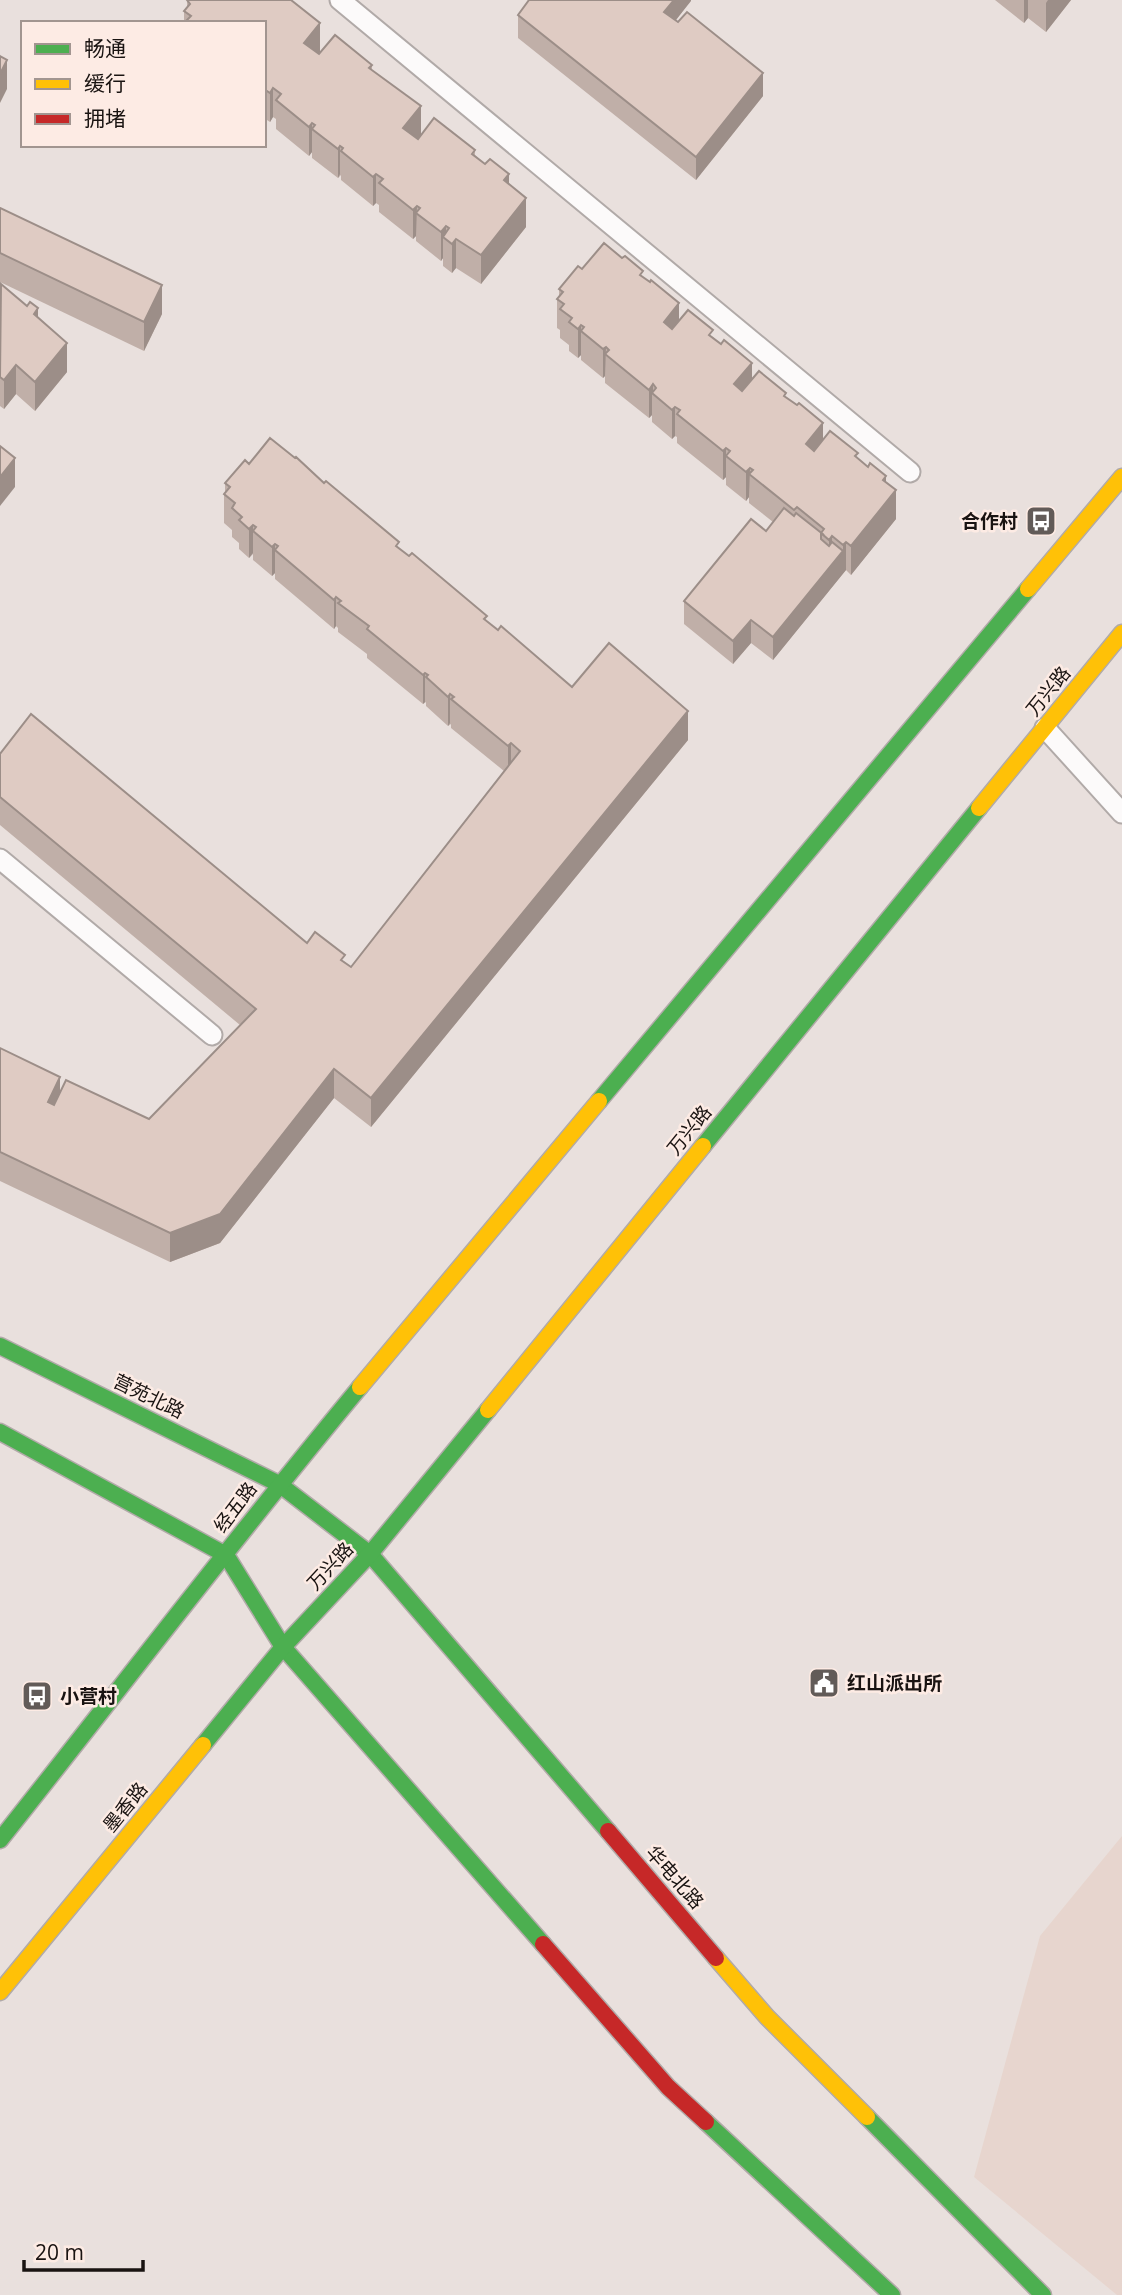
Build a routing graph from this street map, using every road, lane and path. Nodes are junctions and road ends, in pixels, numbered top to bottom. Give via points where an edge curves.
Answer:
1 (340, 0) edge
2 (910, 472) dead end
3 (1122, 477) edge
4 (1122, 633) edge
5 (1045, 728) junction
6 (1122, 813) edge
7 (0, 859) edge
8 (212, 1035) dead end
9 (0, 1346) edge
10 (0, 1432) edge
11 (279, 1485) junction
12 (370, 1554) junction
13 (226, 1555) junction
14 (282, 1647) junction
15 (0, 1840) edge
16 (0, 1992) edge
17 (892, 2295) edge
18 (1043, 2295) edge

1 - 2 lane
3 - 11 main road
4 - 5 main road, 万兴路
5 - 6 lane
5 - 12 main road, 万兴路
7 - 8 lane
9 - 11 main road, 营苑北路
10 - 13 main road
11 - 12 main road, 华电北路
11 - 13 main road, 经五路
12 - 14 main road, 万兴路
12 - 18 main road, 华电北路 via 767,2017
13 - 14 main road
13 - 15 main road
14 - 16 main road, 墨香路
14 - 17 main road via 668,2087

